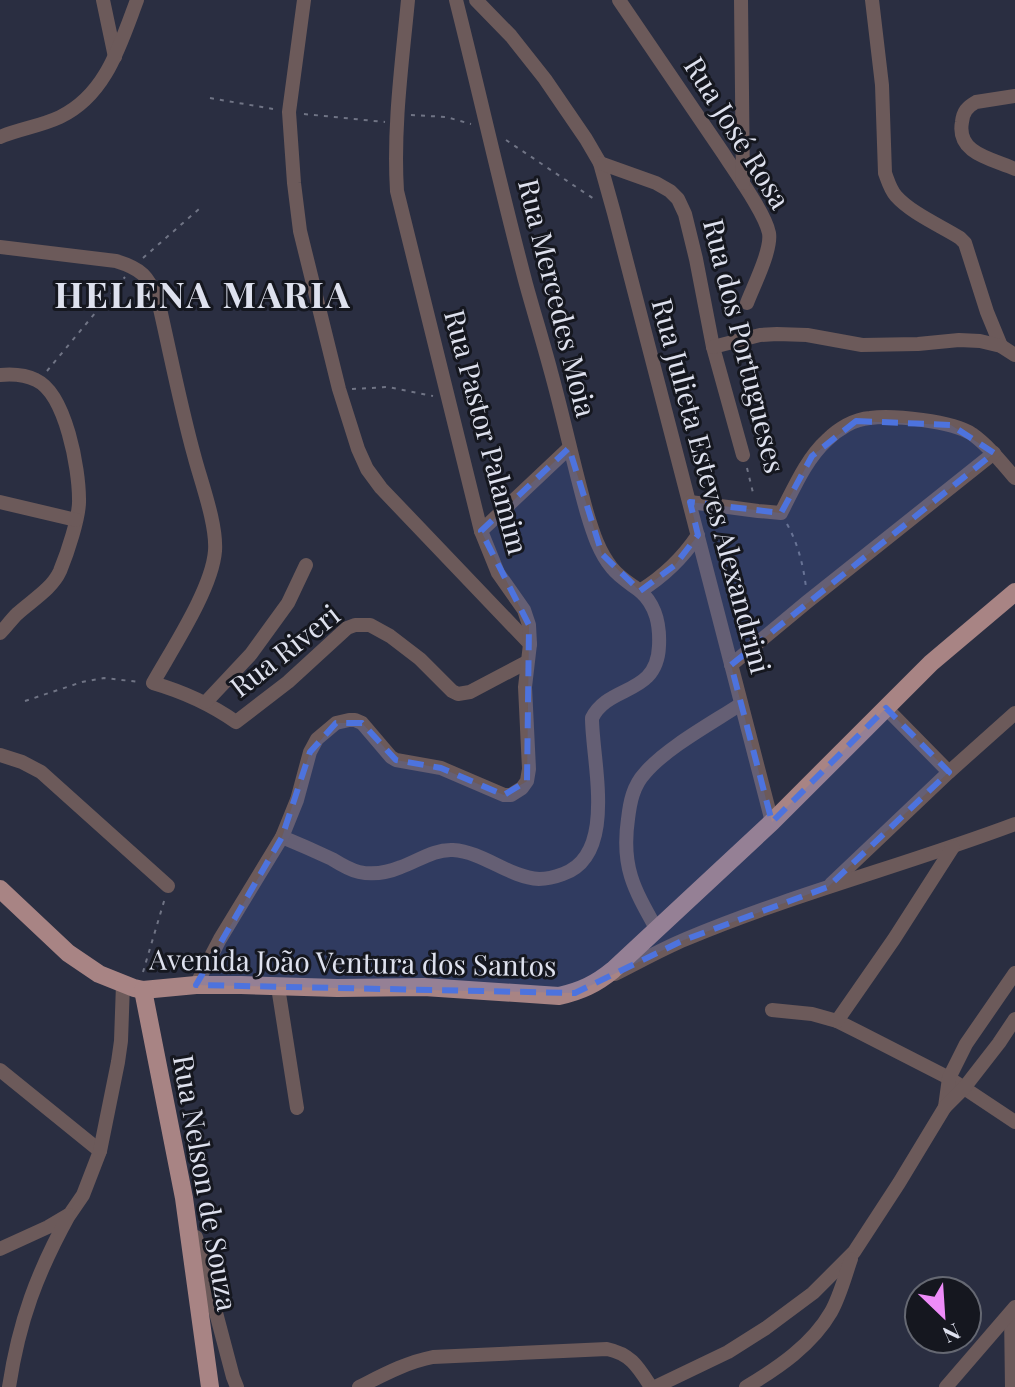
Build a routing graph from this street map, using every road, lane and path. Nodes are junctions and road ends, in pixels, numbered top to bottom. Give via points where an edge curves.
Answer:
1 (103, 0) edge
2 (137, 0) edge
3 (304, 0) edge
4 (408, 0) edge
5 (456, 0) edge
6 (476, 0) edge
7 (619, 0) edge
8 (741, 0) edge
9 (872, 0) edge
10 (115, 58) junction
11 (1015, 96) edge
12 (210, 98) dead end
13 (289, 112) junction
14 (398, 118) junction
15 (488, 128) junction
16 (0, 137) edge
17 (600, 163) junction
18 (1015, 169) edge
19 (743, 183) junction
20 (199, 209) dead end
21 (614, 213) junction
22 (0, 247) edge
23 (134, 266) junction
24 (747, 303) dead end
25 (1001, 346) junction
26 (713, 347) junction
27 (1015, 355) edge
28 (0, 375) edge
29 (38, 381) junction
30 (339, 389) junction
31 (449, 398) junction
32 (569, 448) junction
33 (994, 453) junction
34 (743, 455) joint
35 (1015, 478) edge
36 (0, 502) edge
37 (690, 502) junction
38 (758, 511) junction
39 (781, 513) junction
40 (76, 520) junction
41 (481, 531) junction
42 (698, 535) junction
43 (306, 565) dead end
44 (640, 591) junction
45 (1015, 592) edge
46 (807, 602) junction
47 (0, 633) edge
48 (530, 644) junction
49 (527, 662) junction
50 (731, 665) junction
51 (153, 683) junction
52 (25, 701) dead end
53 (206, 702) junction
54 (741, 704) junction
55 (886, 708) junction
56 (1015, 713) edge
57 (0, 755) edge
58 (949, 772) junction
59 (772, 822) junction
60 (1015, 824) edge
61 (282, 837) junction
62 (953, 847) junction
63 (168, 886) joint
64 (828, 887) junction
65 (0, 889) edge
66 (657, 930) junction
67 (1015, 973) edge
68 (599, 981) junction
69 (196, 985) junction
70 (135, 987) junction
71 (278, 987) junction
72 (772, 1010) dead end
73 (1015, 1019) edge
74 (837, 1021) junction
75 (149, 1026) junction
76 (121, 1041) junction
77 (0, 1070) edge
78 (949, 1078) junction
79 (964, 1088) junction
80 (945, 1107) junction
81 (297, 1108) dead end
82 (1015, 1122) edge
83 (100, 1151) junction
84 (184, 1198) junction
85 (70, 1214) junction
86 (0, 1249) edge
87 (854, 1252) junction
88 (1013, 1310) edge
89 (1013, 1380) edge
90 (9, 1387) edge
91 (207, 1387) edge
92 (237, 1387) edge
93 (359, 1387) edge
94 (653, 1387) edge
95 (746, 1387) edge
96 (946, 1387) edge

1 - 10 street
2 - 10 street
3 - 13 street
4 - 14 street, Rua Pastor Palamim
5 - 15 street, Rua Mercedes Moia
6 - 17 street via 545,79
7 - 19 street, Rua José Rosa
8 - 19 street
9 - 25 street via 889,186 912,209 965,243
10 - 16 street via 98,87 72,111
11 - 18 street via 971,105 964,112 961,133 972,151
12 - 13 path
13 - 14 path
13 - 30 street via 300,231
14 - 15 path via 446,117
14 - 31 street, Rua Pastor Palamim via 397,191
15 - 21 path
15 - 32 street, Rua Mercedes Moia
17 - 21 street, Rua Julieta Esteves Alexandrini
17 - 26 street, Rua dos Portugueses via 656,183 678,199
19 - 24 street, Rua José Rosa via 769,231
20 - 23 path
21 - 37 street, Rua Julieta Esteves Alexandrini
22 - 23 street
23 - 29 path
23 - 51 street via 151,283 158,300 215,550 197,602
25 - 26 street via 959,340 862,345 777,334
25 - 27 street
26 - 34 street, Rua dos Portugueses
28 - 29 street
29 - 40 street via 56,400 74,451 80,501
30 - 31 path via 388,387
30 - 48 street via 372,478
31 - 41 street, Rua Pastor Palamim
32 - 41 street
32 - 44 street, Rua Mercedes Moia via 602,554
33 - 35 street
33 - 39 street via 971,433 951,425 910,419 856,421 812,456
33 - 46 street
34 - 38 path, Rua dos Portugueses
36 - 40 street
37 - 38 street
37 - 42 street, Rua Julieta Esteves Alexandrini
38 - 39 street
39 - 46 path via 803,563
40 - 47 street via 54,581
41 - 48 street, Rua Pastor Palamim via 498,573 527,618
42 - 44 street via 675,565
42 - 50 street, Rua Julieta Esteves Alexandrini
43 - 53 street via 288,603 251,654
44 - 61 street, Rua Mercedes Moia via 659,625 656,664 644,681 602,705 592,718 596,834 569,872 538,879 449,850 389,871 358,872
45 - 55 main road, Avenida João Ventura dos Santos
46 - 50 street
48 - 49 street, Rua Pastor Palamim
49 - 53 street, Rua Riveri via 458,694 390,636 370,625 355,625 236,722
49 - 61 street, Rua Pastor Palamim via 529,769 517,792 504,795 441,768 396,760 362,723 349,720 336,723 317,739
50 - 54 street, Rua Julieta Esteves Alexandrini
51 - 52 path via 104,678
51 - 53 street
54 - 59 street, Rua Julieta Esteves Alexandrini
54 - 66 street via 652,765 631,797 627,866
55 - 58 street
55 - 59 main road, Avenida João Ventura dos Santos
56 - 58 street
57 - 63 street via 41,772
58 - 64 street
59 - 66 main road, Avenida João Ventura dos Santos
60 - 62 street
61 - 69 street, Rua Pastor Palamim
62 - 64 street
62 - 74 street
63 - 70 path
64 - 68 street via 684,940
65 - 70 main road, Avenida João Ventura dos Santos via 68,953 99,974
66 - 68 main road, Avenida João Ventura dos Santos
67 - 78 street
68 - 71 main road, Avenida João Ventura dos Santos via 559,996 424,987
69 - 70 main road, Avenida João Ventura dos Santos
69 - 71 main road, Avenida João Ventura dos Santos
70 - 75 main road, Rua Nelson de Souza
70 - 76 street
71 - 81 street
72 - 74 street
73 - 79 street
74 - 78 street
75 - 76 street
75 - 84 main road, Rua Nelson de Souza
76 - 83 street
77 - 83 street
78 - 79 street
78 - 80 street
79 - 80 street
79 - 82 street
80 - 87 street
83 - 85 street
84 - 91 main road, Rua Nelson de Souza
84 - 92 street
85 - 86 street
85 - 90 street via 22,1321
87 - 94 street via 813,1293 766,1328
87 - 95 street via 831,1311 818,1329 775,1370
88 - 89 street
88 - 96 street
93 - 94 street via 433,1357 607,1349 627,1356

